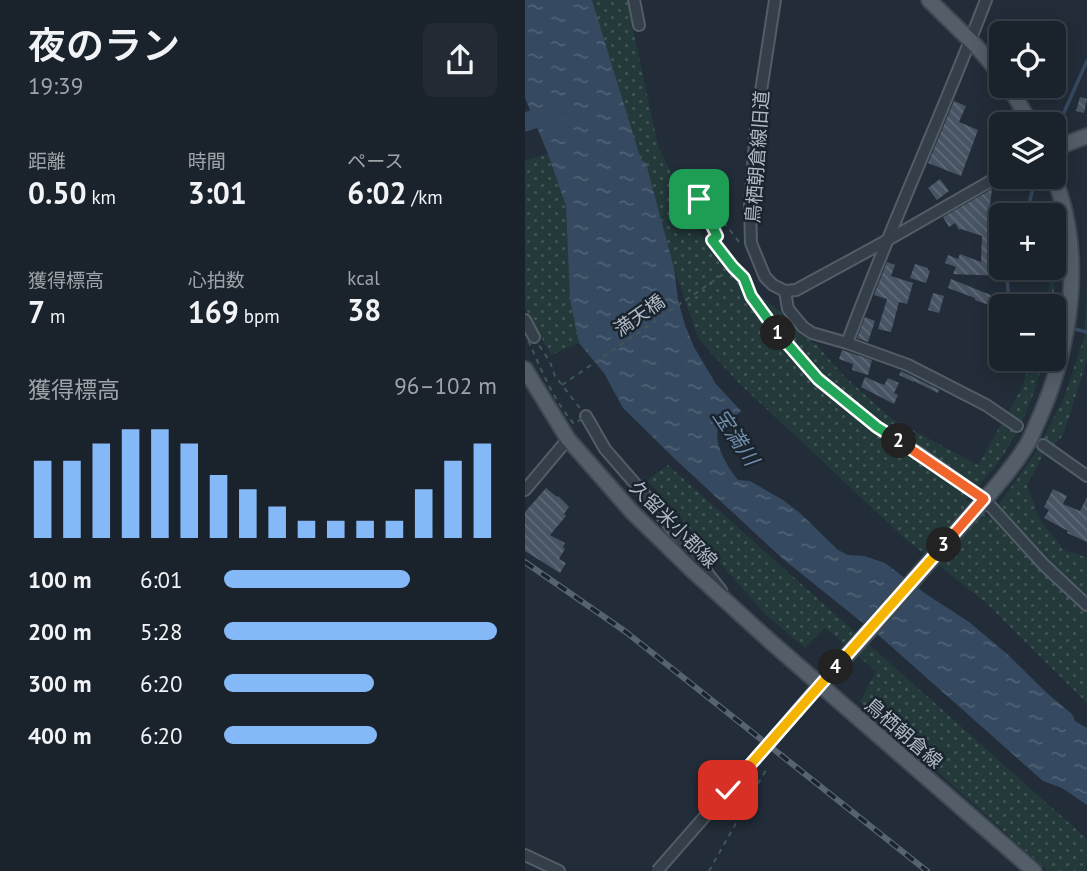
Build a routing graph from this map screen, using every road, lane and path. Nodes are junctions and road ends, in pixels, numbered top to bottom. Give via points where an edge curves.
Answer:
1 (633, 0) edge
2 (775, 0) edge
3 (929, 0) edge
4 (986, 0) edge
5 (639, 25) dead end
6 (970, 40) junction
7 (989, 61) edge
8 (1087, 136) edge
9 (1066, 144) edge
10 (989, 182) edge
11 (1059, 189) edge
12 (886, 241) junction
13 (744, 248) dead end
14 (733, 267) junction
15 (790, 290) junction
16 (525, 320) edge
17 (534, 337) junction
18 (847, 342) junction
19 (525, 369) edge
20 (562, 385) junction
21 (586, 416) joint
22 (574, 424) dead end
23 (1017, 426) dead end
24 (568, 439) junction
25 (1043, 445) dead end
26 (1087, 476) edge
27 (525, 490) edge
28 (981, 503) junction
29 (1087, 605) edge
30 (744, 618) junction
31 (819, 685) junction
32 (767, 768) dead end
33 (525, 855) edge
34 (559, 871) edge
35 (657, 871) edge
36 (709, 871) edge
37 (1034, 871) edge

1 - 5 street
2 - 15 street, 鳥栖朝倉線旧道 via 757,117 751,243 765,277
3 - 6 main road
4 - 6 street
6 - 7 main road
6 - 12 street
8 - 9 main road
10 - 12 street
11 - 28 main road via 1072,270 1061,353 1028,443
12 - 15 street
12 - 18 street
13 - 14 path via 703,196 699,199 717,236 712,240
14 - 20 path, 満天橋
14 - 28 street via 767,319 818,379
15 - 18 street via 788,309 803,327
16 - 17 street
17 - 20 path
17 - 22 path via 529,340 544,378
18 - 23 street via 941,381
19 - 24 main road, 久留米小郡線
20 - 21 path
21 - 30 street via 605,449
24 - 27 street
24 - 30 main road, 久留米小郡線 via 633,513
25 - 26 street
28 - 29 street
28 - 31 main road
30 - 31 main road, 久留米小郡線
31 - 35 street, bridge
31 - 37 main road, 鳥栖朝倉線
32 - 36 path
33 - 34 street

